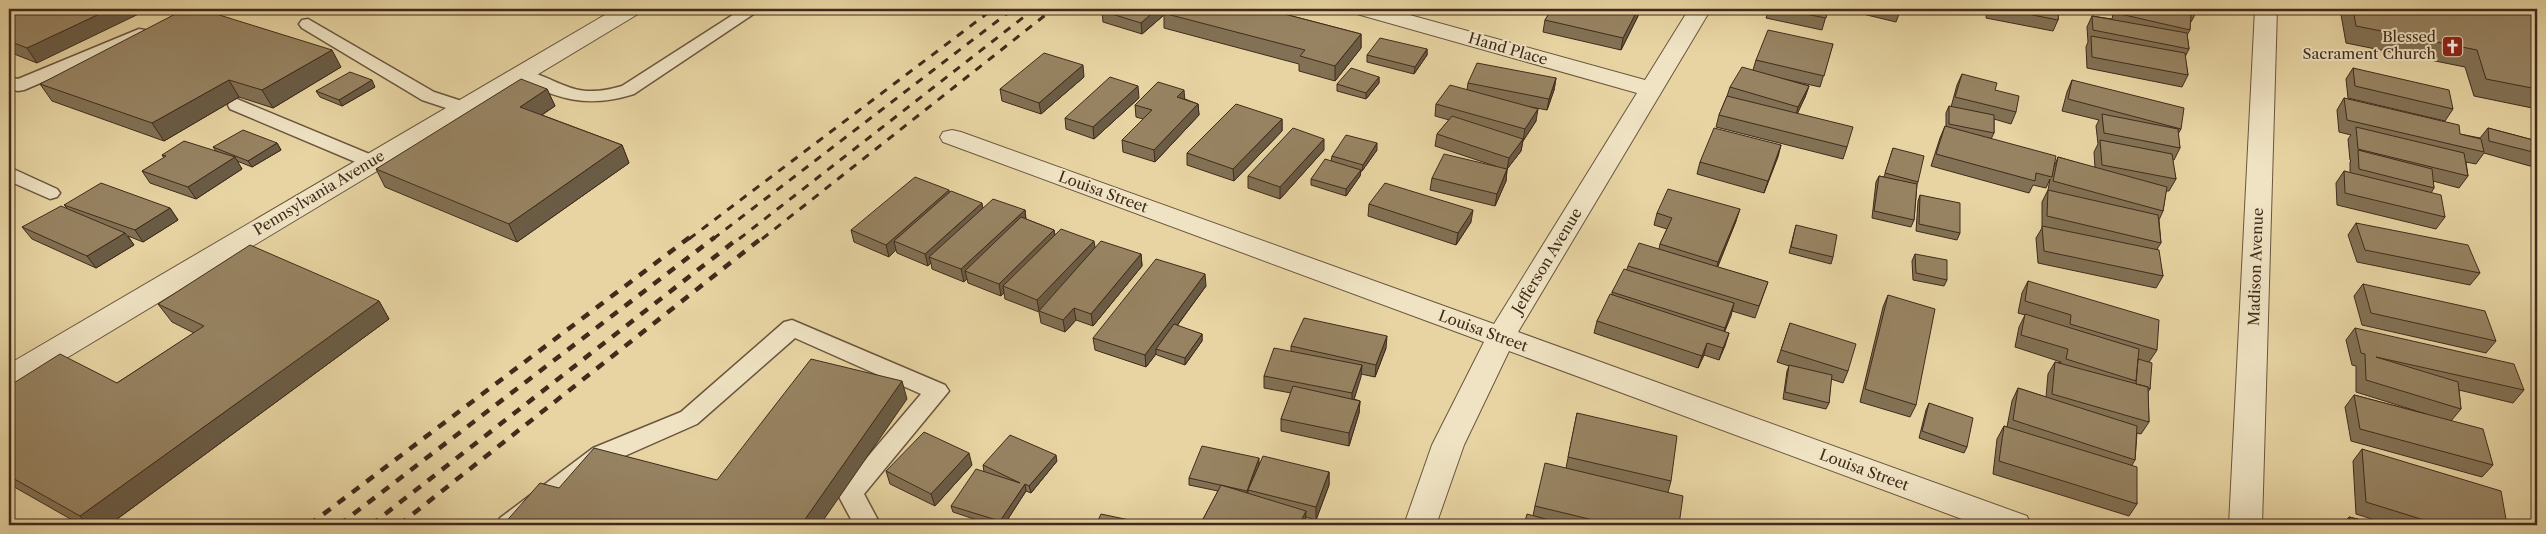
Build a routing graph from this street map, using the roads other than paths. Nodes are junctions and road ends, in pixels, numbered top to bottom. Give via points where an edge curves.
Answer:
1 (630, 9) edge
2 (753, 9) edge
3 (1365, 9) edge
4 (1700, 9) edge
5 (2266, 9) edge
6 (308, 24) dead end
7 (154, 28) edge
8 (520, 74) junction
9 (9, 82) edge
10 (1650, 89) junction
11 (237, 105) edge
12 (464, 108) junction
13 (952, 137) dead end
14 (372, 162) junction
15 (9, 173) edge
16 (50, 193) dead end
17 (1501, 337) junction
18 (9, 378) edge
19 (509, 525) edge
20 (864, 525) edge
21 (1420, 525) edge
22 (2015, 525) edge
23 (2245, 525) edge

1 - 8 street, Pennsylvania Avenue
2 - 8 lane via 628,90 610,96 582,98
3 - 10 street, Hand Place
4 - 10 street, Jefferson Avenue
5 - 23 street, Madison Avenue
6 - 12 lane via 428,96
7 - 9 lane via 18,86
8 - 12 street, Pennsylvania Avenue
10 - 17 street, Jefferson Avenue
11 - 14 lane
12 - 14 street, Pennsylvania Avenue
13 - 17 street, Louisa Street
14 - 18 street, Pennsylvania Avenue
15 - 16 lane
17 - 21 street, Jefferson Avenue via 1448,445
17 - 22 street, Louisa Street
19 - 20 lane via 602,455 689,418 792,328 937,391 850,493 866,522

